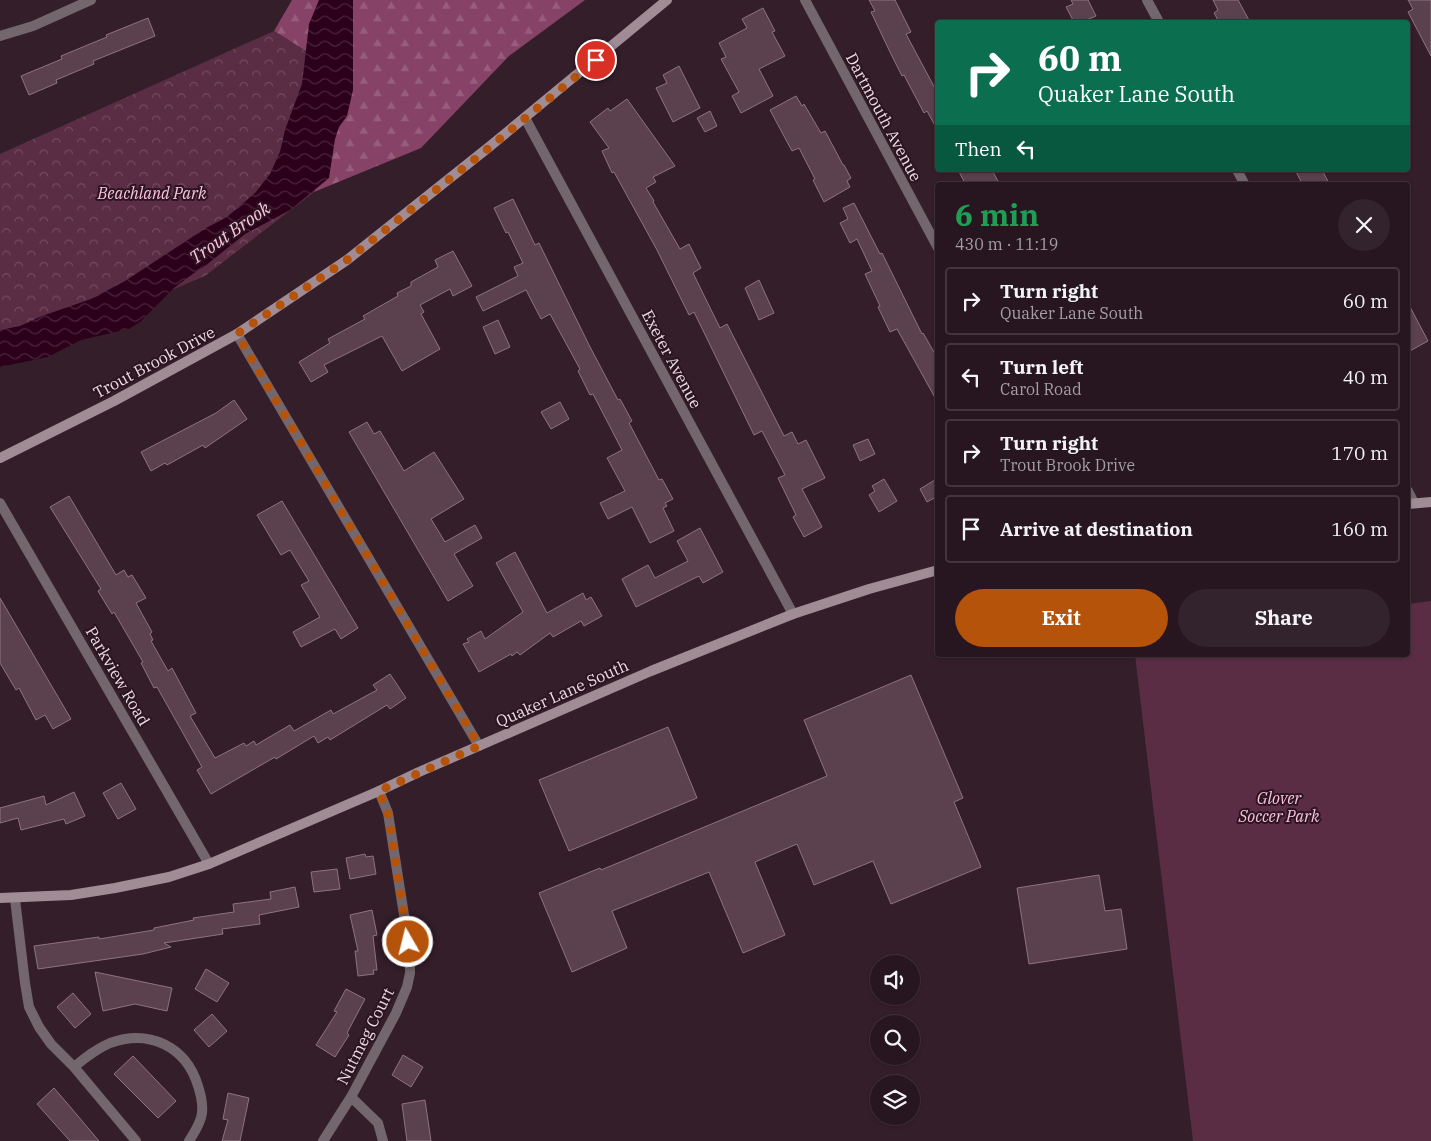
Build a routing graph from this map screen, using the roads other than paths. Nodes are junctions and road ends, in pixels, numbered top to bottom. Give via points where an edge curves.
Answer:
1 (91, 0) edge
2 (667, 0) edge
3 (805, 0) edge
4 (1147, 0) edge
5 (1158, 20) edge
6 (0, 36) edge
7 (525, 118) junction
8 (935, 242) edge
9 (237, 334) junction
10 (0, 458) edge
11 (1431, 502) edge
12 (0, 503) edge
13 (1411, 503) edge
14 (935, 571) edge
15 (793, 614) junction
16 (479, 746) junction
17 (379, 791) junction
18 (209, 864) junction
19 (0, 898) edge
20 (15, 899) junction
21 (74, 1067) junction
22 (351, 1097) junction
23 (136, 1141) edge
24 (189, 1141) edge
25 (323, 1141) edge
26 (383, 1141) edge

1 - 6 street via 33,26
2 - 7 main road, Trout Brook Drive
3 - 8 street, Dartmouth Avenue
4 - 5 street
7 - 9 main road, Trout Brook Drive via 347,260
7 - 15 street, Exeter Avenue
9 - 10 main road, Trout Brook Drive
9 - 16 street
11 - 13 main road
12 - 18 street, Parkview Road
14 - 15 main road, Quaker Lane South
15 - 16 main road, Quaker Lane South via 651,670
16 - 17 main road, Quaker Lane South
17 - 18 main road, Quaker Lane South
17 - 22 street, Nutmeg Court via 388,813 407,932 410,973 402,1000
18 - 20 main road, Quaker Lane South via 169,877 115,888
19 - 20 main road, Quaker Lane South
20 - 21 street via 30,1006 51,1044
21 - 23 street
21 - 24 street via 93,1051 124,1040 159,1041 174,1049 195,1075 201,1096 202,1114
22 - 25 street, Nutmeg Court
22 - 26 street via 378,1124

